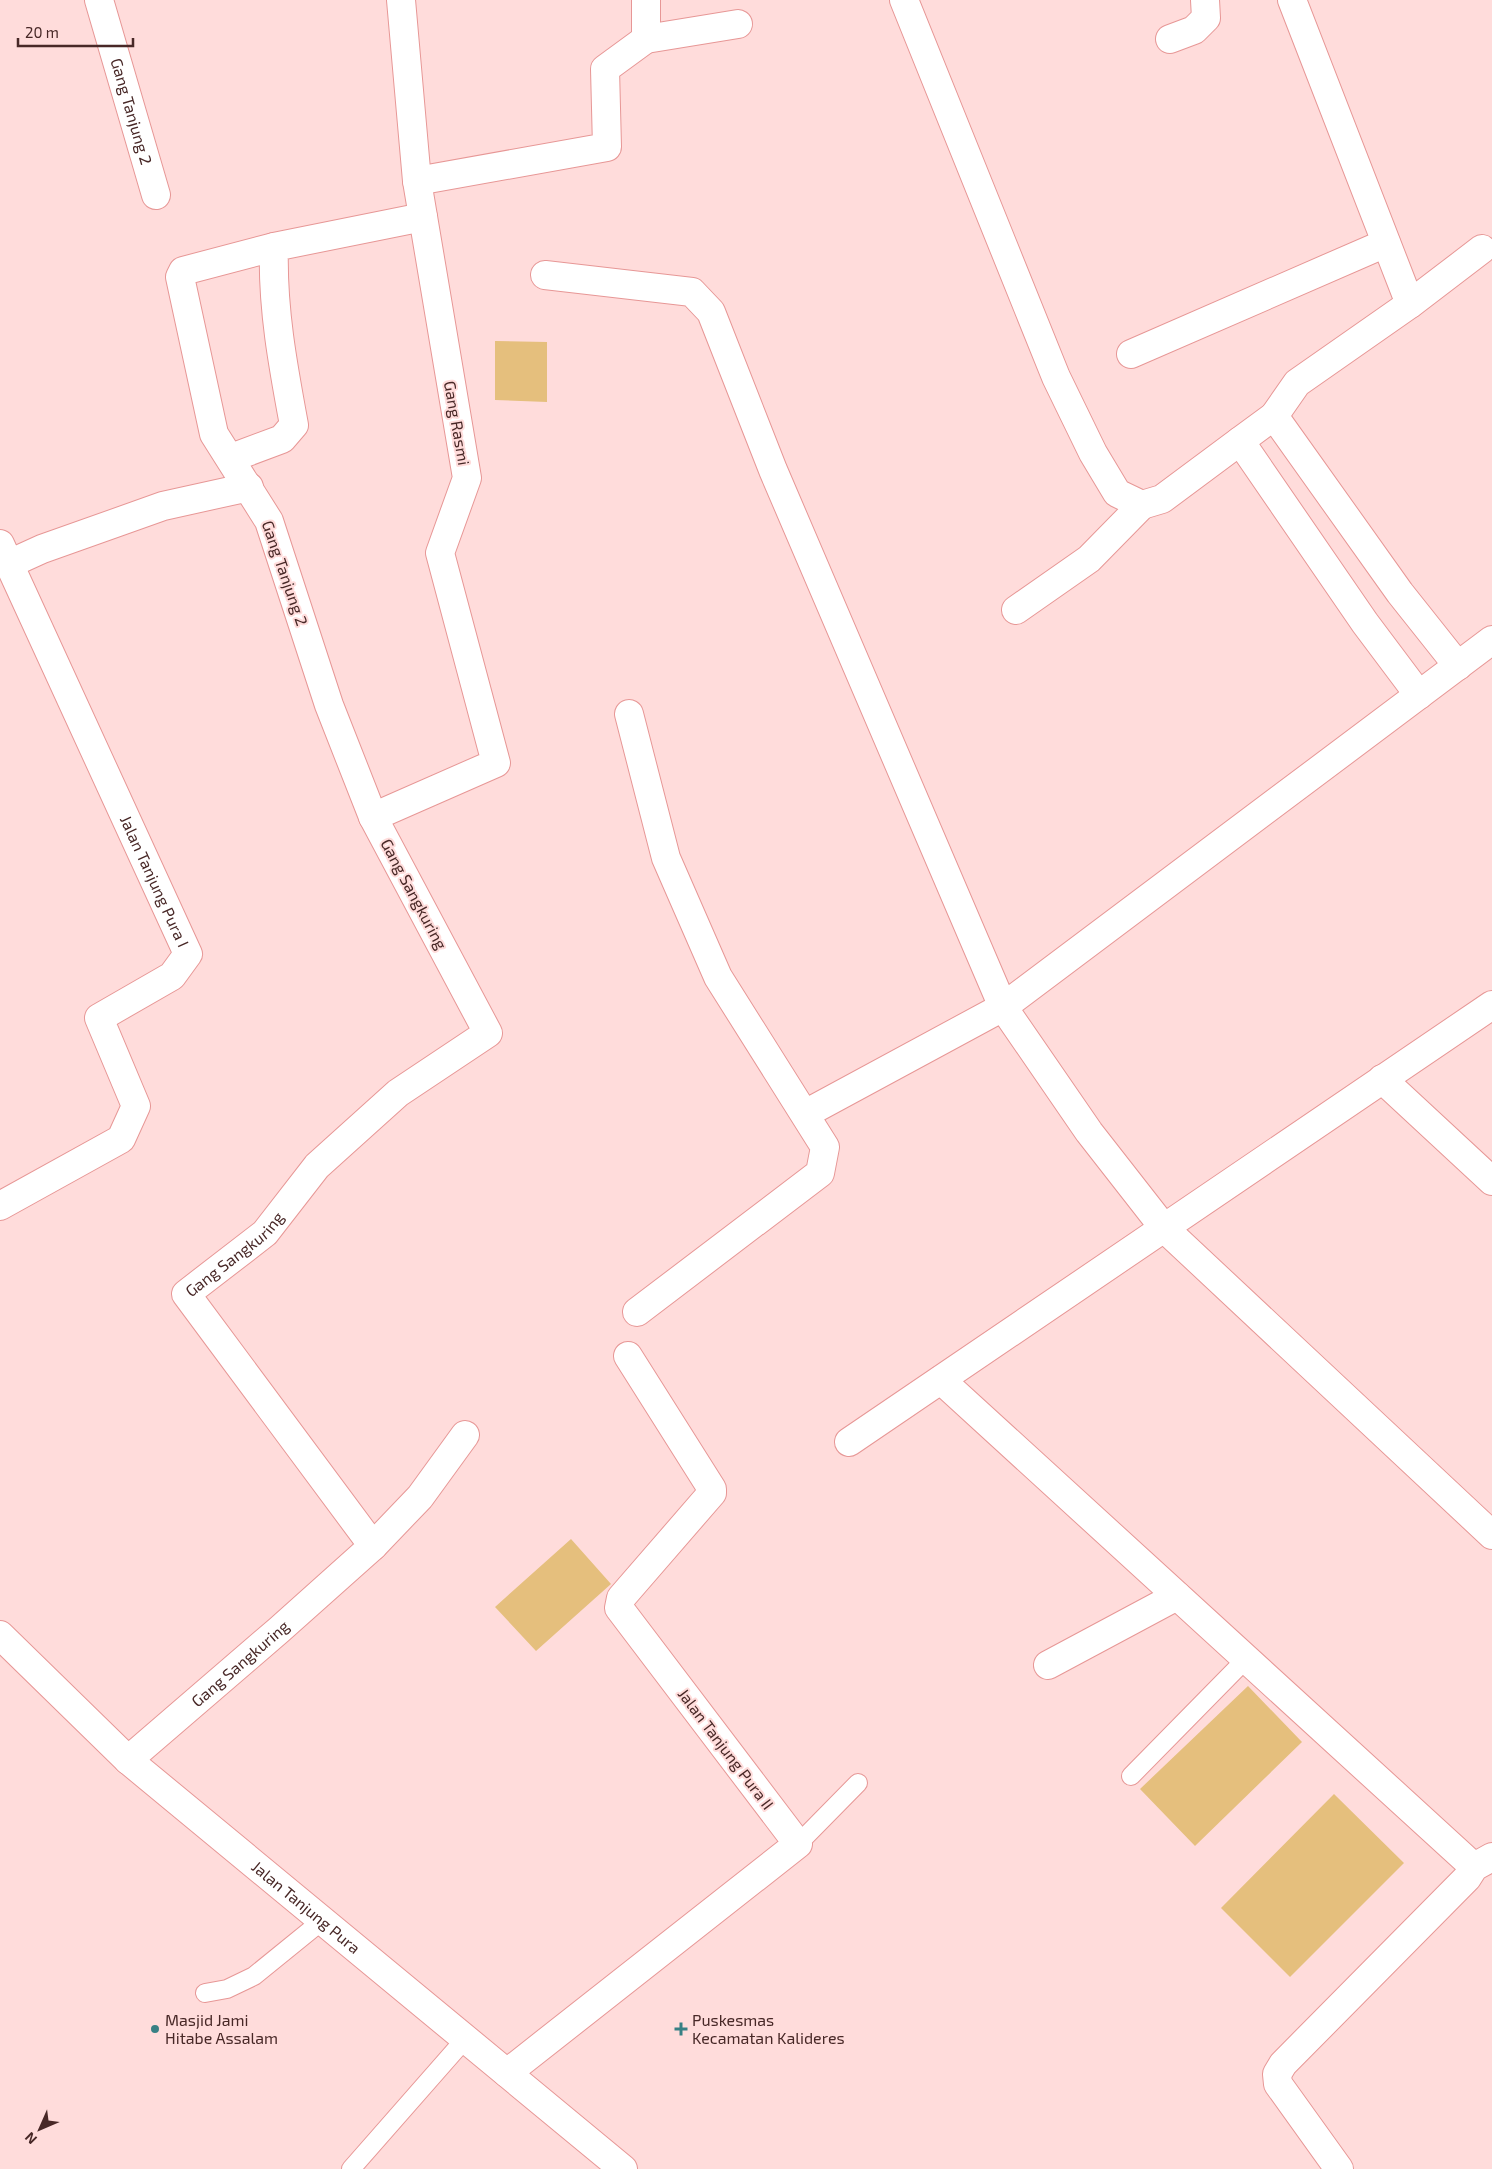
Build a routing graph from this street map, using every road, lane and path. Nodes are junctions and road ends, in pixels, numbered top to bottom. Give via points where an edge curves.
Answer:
1 (99, 0) edge
2 (401, 0) edge
3 (646, 0) edge
4 (904, 0) edge
5 (1205, 0) edge
6 (1292, 0) edge
7 (738, 24) dead end
8 (646, 39) junction
9 (1170, 39) dead end
10 (416, 181) junction
11 (156, 195) dead end
12 (423, 217) junction
13 (1386, 243) junction
14 (274, 248) junction
15 (1482, 249) dead end
16 (545, 275) dead end
17 (1410, 304) junction
18 (1131, 354) dead end
19 (1274, 416) junction
20 (1240, 441) junction
21 (231, 458) junction
22 (249, 487) junction
23 (1142, 505) junction
24 (5, 554) edge
25 (1016, 610) dead end
26 (1492, 640) edge
27 (1458, 666) junction
28 (1419, 695) junction
29 (629, 714) dead end
30 (373, 817) junction
31 (1492, 1005) edge
32 (1003, 1007) junction
33 (1382, 1079) junction
34 (805, 1114) junction
35 (1492, 1181) edge
36 (0, 1206) edge
37 (1164, 1228) junction
38 (637, 1312) dead end
39 (628, 1356) dead end
40 (941, 1380) junction
41 (465, 1435) dead end
42 (849, 1442) dead end
43 (1492, 1535) edge
44 (372, 1546) junction
45 (1177, 1596) junction
46 (0, 1635) edge
47 (1246, 1658) junction
48 (1048, 1665) dead end
49 (128, 1760) junction
50 (1131, 1776) dead end
51 (858, 1783) dead end
52 (798, 1844) junction
53 (1483, 1862) edge
54 (323, 1920) junction
55 (205, 1993) dead end
56 (466, 2038) junction
57 (507, 2073) junction
58 (351, 2169) edge
59 (623, 2169) edge
60 (1338, 2169) edge

1 - 11 street, Gang Tanjung 2
2 - 10 street, Gang Rasmi
3 - 8 street
4 - 23 street via 1056,378 1116,493
5 - 9 street via 1206,18 1194,30
6 - 13 street
7 - 8 street
8 - 10 street via 606,69 607,147
10 - 12 street, Gang Rasmi
12 - 14 street
12 - 30 street, Gang Rasmi via 467,478 440,553 496,763
13 - 17 street
13 - 18 street
14 - 21 street via 273,282 294,425 282,439
14 - 21 street, Gang Tanjung 2 via 183,271 180,277 214,434
15 - 17 street
16 - 32 street via 692,292 711,312 773,470
17 - 19 street via 1296,383
19 - 20 street
19 - 27 street via 1400,593
20 - 23 street via 1162,499
20 - 28 street via 1365,623
21 - 22 street, Gang Tanjung 2
22 - 24 street via 163,506 42,549
22 - 30 street, Gang Tanjung 2 via 269,521 329,705
23 - 25 street via 1089,559
24 - 36 street, Jalan Tanjung Pura I via 188,954 172,976 99,1018 136,1106 121,1139
26 - 27 street
27 - 28 street
28 - 32 street
29 - 34 street via 666,858 714,968
30 - 44 street, Gang Sangkuring via 488,1033 398,1093 317,1166 265,1233 186,1294
31 - 33 street
32 - 34 street
32 - 37 street via 1089,1132
33 - 35 street
33 - 37 street
34 - 38 street via 825,1148 820,1173
37 - 40 street
37 - 43 street
39 - 52 street, Jalan Tanjung Pura II via 712,1493 621,1598 619,1608
40 - 42 street
40 - 45 street
41 - 44 street via 420,1497
44 - 49 street, Gang Sangkuring
45 - 47 street
45 - 48 street
46 - 49 street, Jalan Tanjung Pura
47 - 50 lane
47 - 53 street
49 - 54 street, Jalan Tanjung Pura
51 - 52 lane
52 - 57 street
53 - 60 street via 1283,2064 1277,2074 1278,2084
54 - 55 lane via 254,1976 227,1989
54 - 56 street, Jalan Tanjung Pura
56 - 57 street, Jalan Tanjung Pura
56 - 58 lane
57 - 59 street, Jalan Tanjung Pura

